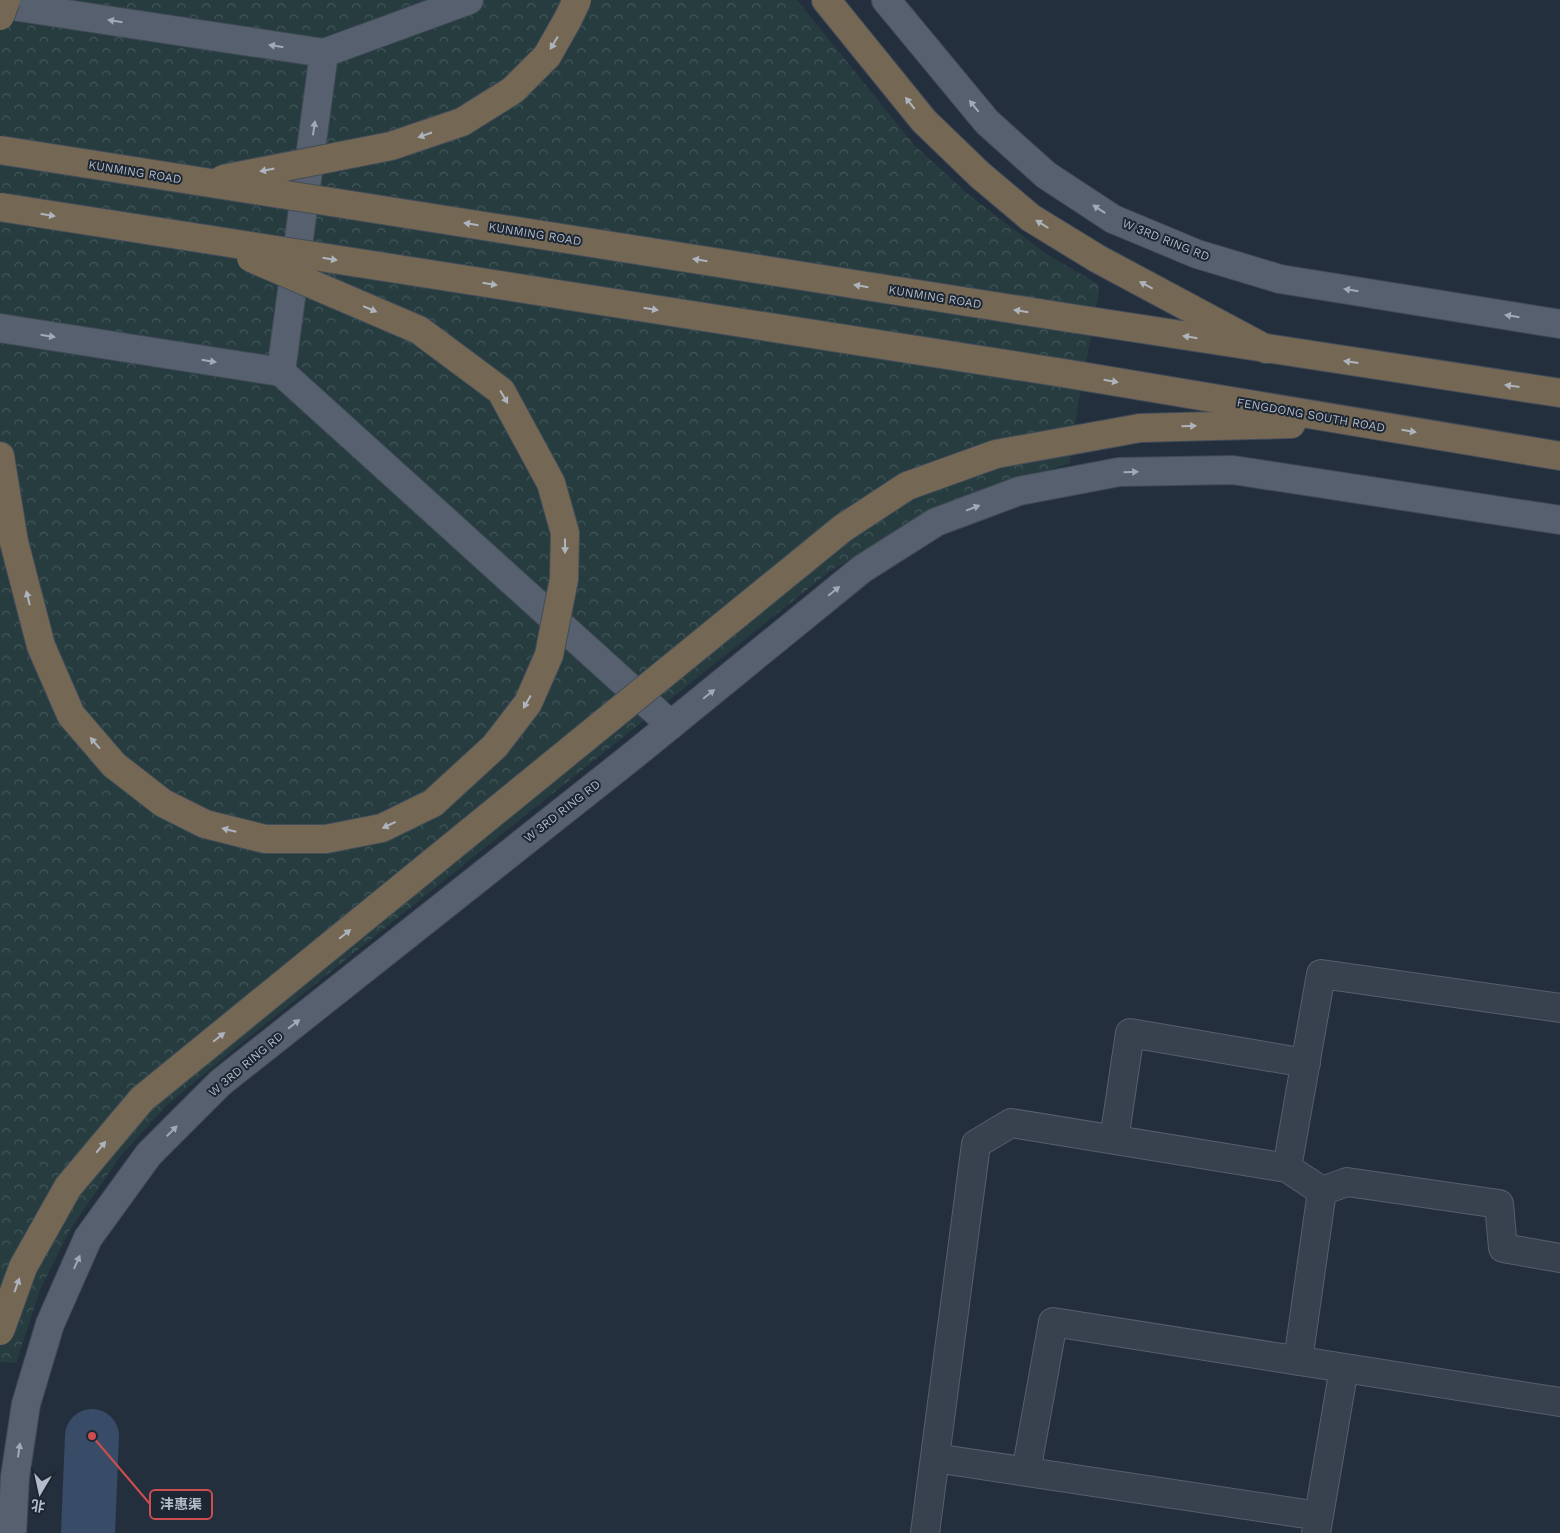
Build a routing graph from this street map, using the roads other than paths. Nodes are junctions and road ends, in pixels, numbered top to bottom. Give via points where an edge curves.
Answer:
1 (6, 0) edge
2 (469, 0) edge
3 (578, 0) edge
4 (826, 0) edge
5 (886, 0) edge
6 (0, 4) edge
7 (0, 16) edge
8 (324, 53) junction
9 (0, 150) edge
10 (202, 182) junction
11 (0, 208) edge
12 (213, 241) junction
13 (1560, 324) edge
14 (0, 328) edge
15 (1266, 349) junction
16 (281, 372) junction
17 (1560, 393) edge
18 (1354, 422) junction
19 (0, 456) edge
20 (1560, 456) edge
21 (1560, 520) edge
22 (671, 725) junction
23 (1560, 1008) edge
24 (1306, 1063) junction
25 (1114, 1140) junction
26 (1287, 1168) junction
27 (1322, 1191) junction
28 (1560, 1258) edge
29 (0, 1331) edge
30 (1298, 1361) junction
31 (1344, 1368) junction
32 (1560, 1402) edge
33 (935, 1458) junction
34 (1026, 1472) junction
35 (1318, 1524) edge
36 (12, 1533) edge
37 (925, 1533) edge

1 - 7 highway, bridge
2 - 8 main road
3 -> 10 highway, bridge via 547,56 513,90 462,122 391,146
15 -> 4 highway via 1098,260 1031,218 924,121
13 -> 5 main road, W 3RD RING RD via 1280,279 1197,254 1113,219 1046,175 987,122
8 -> 6 main road
16 -> 8 main road
9 - 10 highway, KUNMING ROAD, bridge
15 -> 10 highway, KUNMING ROAD, bridge
11 -> 12 highway, bridge
12 -> 18 highway, FENGDONG SOUTH ROAD, bridge via 1063,373
12 -> 19 highway, bridge via 420,330 501,391 551,483 565,533 564,579 549,655 528,704 495,746 433,803 382,828 326,838 265,839 205,824 163,803 114,765 71,715 41,646 14,542
14 -> 16 main road
17 -> 15 highway
16 - 22 main road
18 -> 20 highway, FENGDONG SOUTH ROAD
29 -> 18 highway, bridge via 23,1267 68,1187 142,1099 843,528 907,486 996,454 1140,428
22 -> 21 main road, W 3RD RING RD via 862,569 936,522 1019,491 1119,472 1233,470
36 -> 22 main road, W 3RD RING RD via 15,1477 26,1404 50,1324 88,1238 150,1154 220,1083
23 - 24 lane via 1321,974
24 - 25 lane via 1130,1033
24 - 26 lane
25 - 26 lane
25 - 33 lane via 1011,1123 976,1144
26 - 27 lane
27 - 28 lane via 1346,1182 1499,1204 1502,1248
27 - 30 lane
30 - 31 lane
30 - 34 lane via 1052,1322
31 - 32 lane
31 - 35 lane
33 - 34 lane
33 - 37 lane
34 - 35 lane

